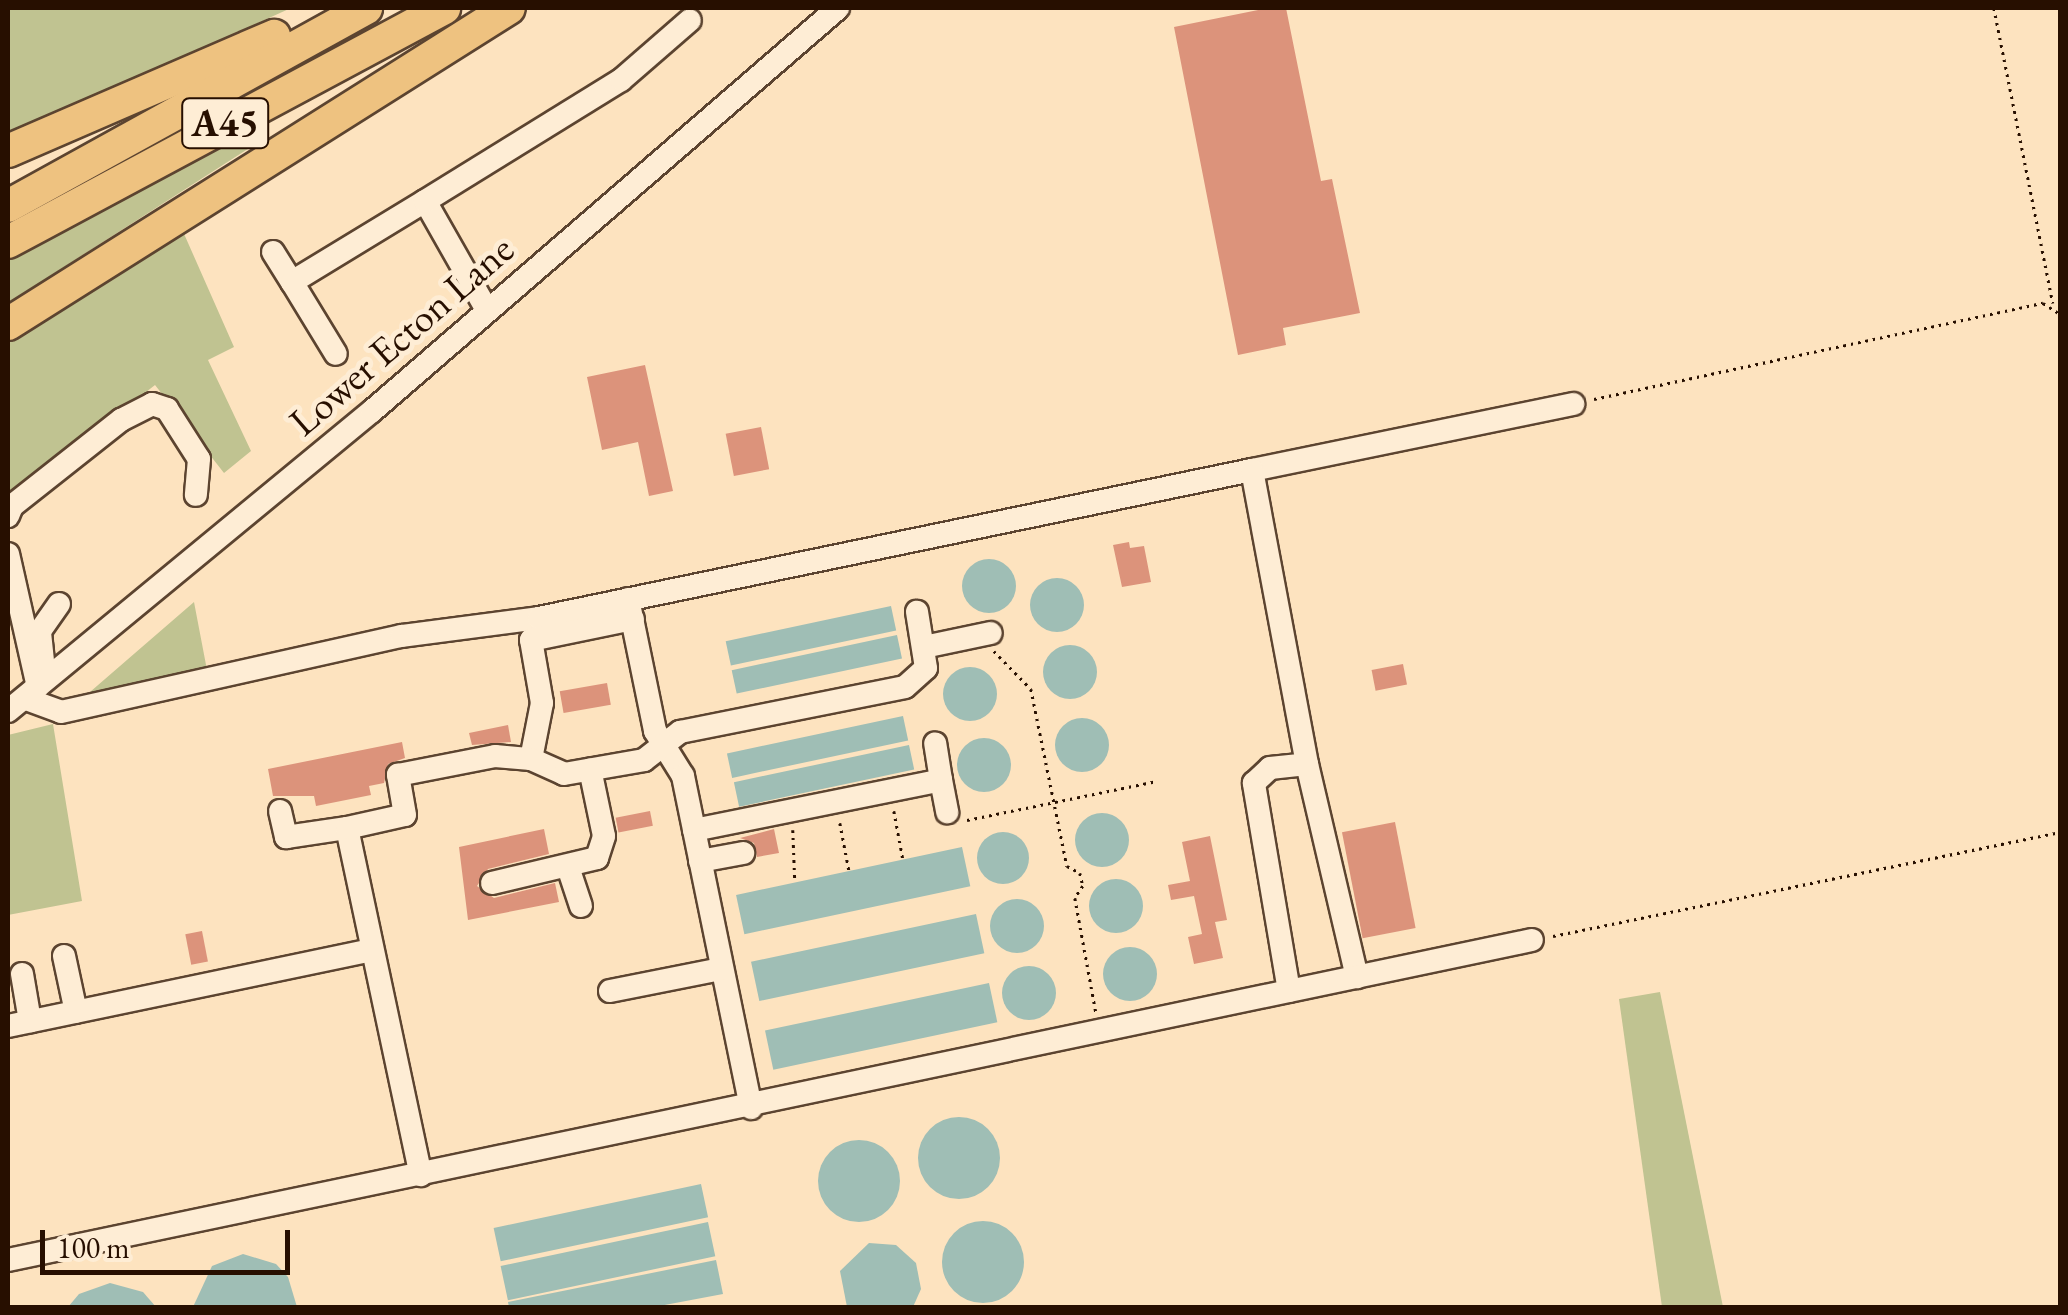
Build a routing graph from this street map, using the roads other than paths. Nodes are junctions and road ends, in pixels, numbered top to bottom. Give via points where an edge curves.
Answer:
1 (338, 8) edge
2 (366, 8) edge
3 (444, 8) edge
4 (509, 8) edge
5 (838, 8) edge
6 (690, 20) dead end
7 (8, 151) edge
8 (425, 201) junction
9 (8, 206) edge
10 (8, 242) edge
11 (274, 252) dead end
12 (292, 282) junction
13 (486, 310) junction
14 (8, 324) edge
15 (336, 354) dead end
16 (1573, 404) road end
17 (1252, 470) junction
18 (196, 495) dead end
19 (8, 516) edge
20 (8, 554) edge
21 (60, 604) dead end
22 (630, 609) junction
23 (917, 612) dead end
24 (985, 634) road end
25 (924, 647) junction
26 (31, 693) edge
27 (935, 742) dead end
28 (662, 750) junction
29 (531, 759) junction
30 (1307, 764) junction
31 (590, 770) junction
32 (942, 780) junction
33 (280, 811) dead end
34 (948, 812) road end
35 (348, 828) junction
36 (694, 830) junction
37 (743, 853) dead end
38 (700, 861) junction
39 (568, 867) junction
40 (492, 883) dead end
41 (580, 906) dead end
42 (1532, 940) road end
43 (371, 950) junction
44 (64, 956) dead end
45 (721, 969) junction
46 (22, 974) dead end
47 (1356, 976) junction
48 (610, 991) dead end
49 (1290, 991) junction
50 (76, 1012) junction
51 (19, 1024) edge
52 (751, 1108) junction
53 (420, 1176) junction
54 (8, 1260) edge

1 - 7 highway
2 - 9 highway, A45
3 - 10 highway, A45
4 - 14 highway
5 - 13 street, Lower Ecton Lane
6 - 8 street via 621,80
8 - 12 street
8 - 13 street
11 - 12 street
12 - 15 street
13 - 26 street, Lower Ecton Lane
16 - 17 street
17 - 22 street
17 - 30 street
18 - 19 street via 199,459 166,410 152,404 121,420 12,506
20 - 26 street
21 - 26 street via 47,614
22 - 26 street via 402,636 61,712
22 - 28 street
22 - 29 street via 530,640 542,703
23 - 25 street
24 - 25 street
25 - 28 street via 926,668 914,683 680,732
27 - 32 street
28 - 31 street
28 - 36 street via 683,776
29 - 31 street via 564,774
29 - 35 street via 495,756 398,775 406,815
30 - 47 street
30 - 49 street via 1270,768 1254,784
31 - 39 street via 604,847 597,858
32 - 34 street
32 - 36 street
33 - 35 street via 286,836
35 - 43 street
36 - 38 street
37 - 38 street
38 - 45 street
39 - 40 street
39 - 41 street
42 - 47 street
43 - 50 street
43 - 53 street
44 - 50 street
45 - 48 street
45 - 52 street
46 - 51 street
47 - 49 street
49 - 52 street
50 - 51 street
52 - 53 street
53 - 54 street

